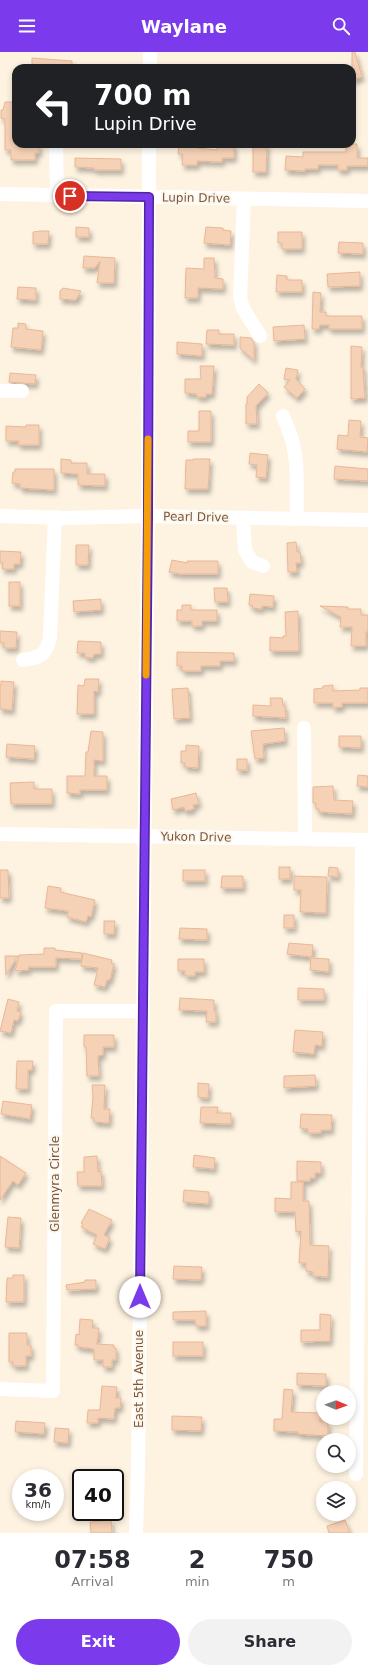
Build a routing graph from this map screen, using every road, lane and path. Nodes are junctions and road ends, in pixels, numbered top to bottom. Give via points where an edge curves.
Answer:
1 (150, 52) edge
2 (150, 64) edge
3 (56, 148) edge
4 (150, 148) edge
5 (0, 194) edge
6 (57, 196) junction
7 (149, 197) junction
8 (244, 199) junction
9 (368, 201) edge
10 (260, 336) dead end
11 (0, 390) edge
12 (22, 391) dead end
13 (284, 416) dead end
14 (0, 516) edge
15 (148, 516) junction
16 (55, 517) junction
17 (243, 518) junction
18 (297, 519) junction
19 (368, 520) edge
20 (263, 566) dead end
21 (23, 660) dead end
22 (304, 728) dead end
23 (0, 834) edge
24 (144, 836) junction
25 (305, 840) junction
26 (365, 840) edge
27 (142, 1011) junction
28 (0, 1389) edge
29 (356, 1474) dead end
30 (136, 1533) edge

1 - 2 street
3 - 6 street
4 - 7 street, East 5th Avenue
5 - 6 street, Lupin Drive
6 - 7 street, Lupin Drive
7 - 8 street, Lupin Drive
7 - 15 street, East 5th Avenue
8 - 9 street, Lupin Drive
8 - 10 street via 240,297 243,308
11 - 12 street
13 - 18 street via 294,450
14 - 16 street, Pearl Drive
15 - 16 street, Pearl Drive
15 - 17 street, Pearl Drive
15 - 24 street, East 5th Avenue
16 - 21 street via 48,647 42,655
17 - 18 street, Pearl Drive
17 - 20 street via 245,550 252,562
18 - 19 street, Pearl Drive
22 - 25 street
23 - 24 street, Yukon Drive
24 - 25 street, Yukon Drive
24 - 27 street, East 5th Avenue
25 - 26 street, Yukon Drive
26 - 29 street
27 - 28 street, Glenmyra Circle via 56,1011 53,1391
27 - 30 street, East 5th Avenue

